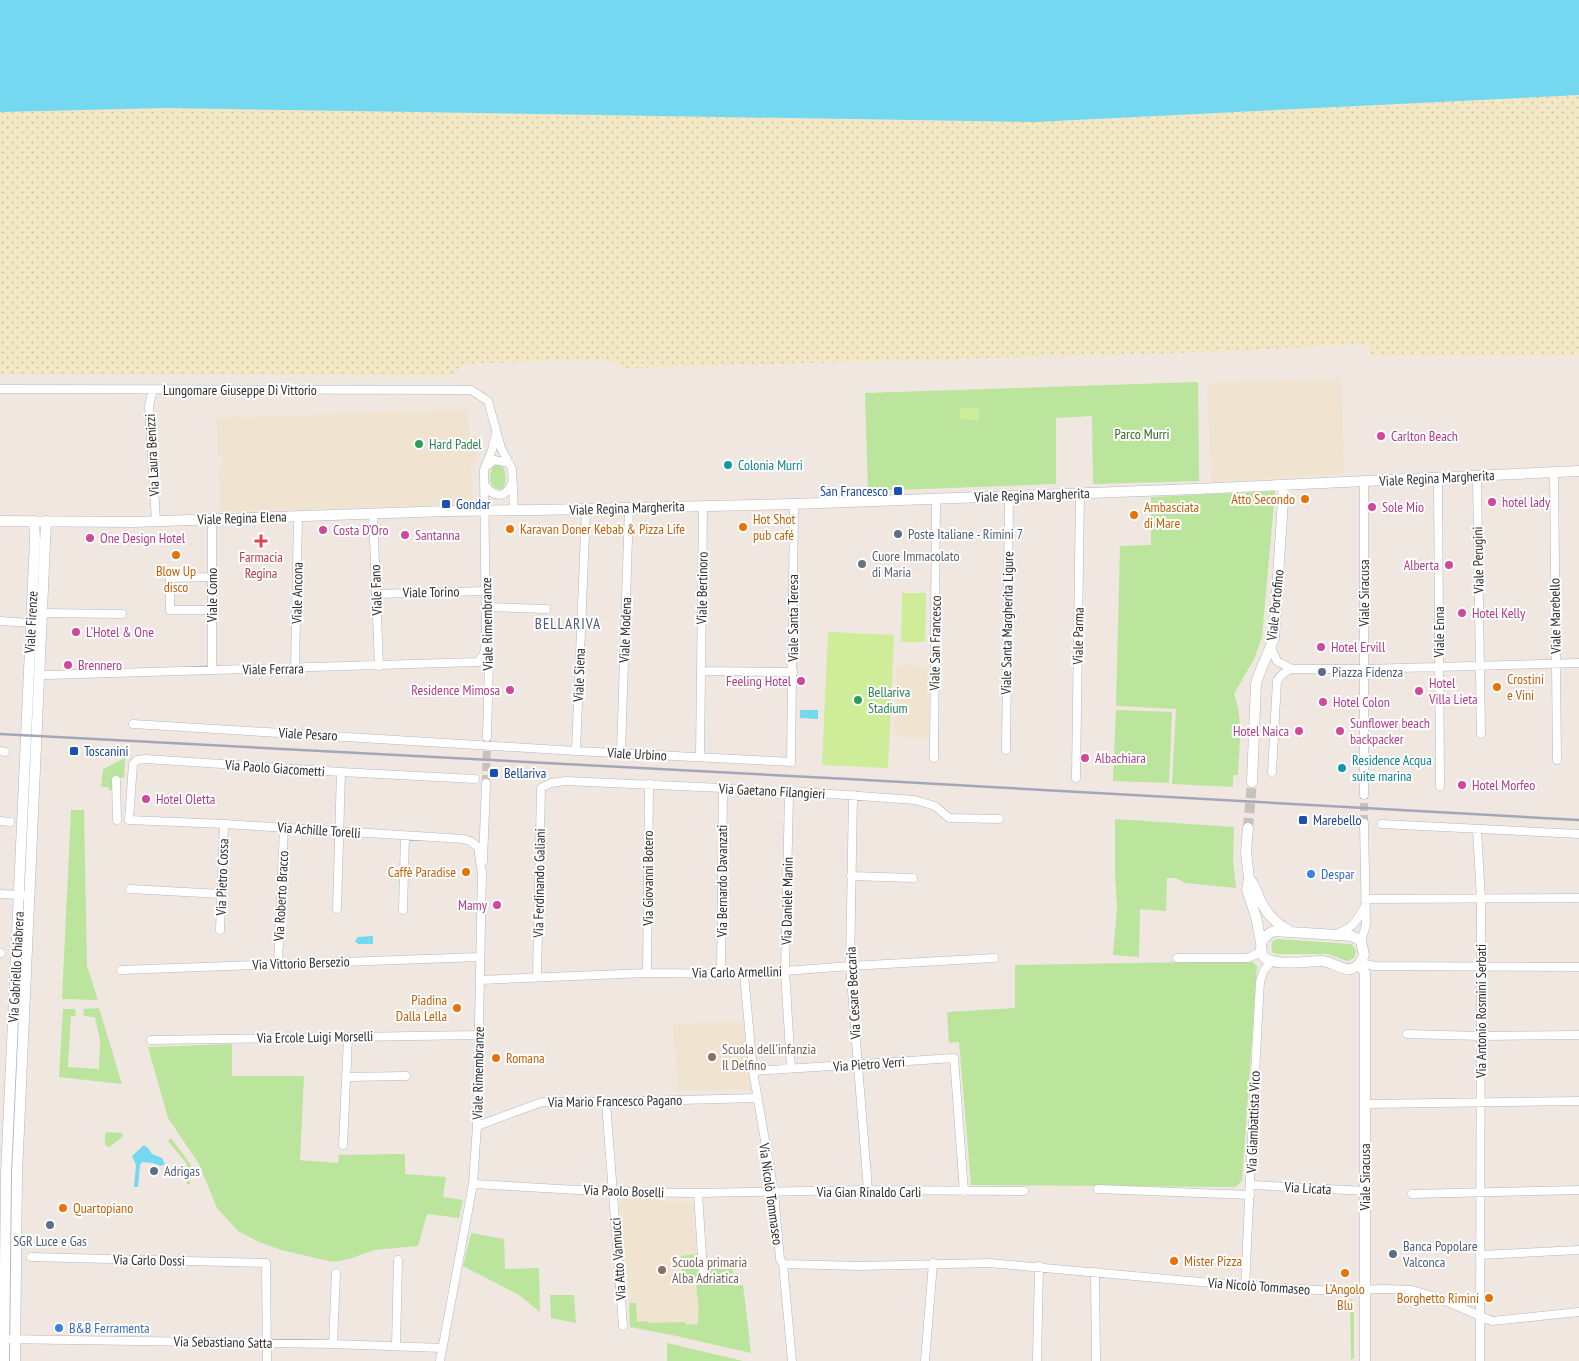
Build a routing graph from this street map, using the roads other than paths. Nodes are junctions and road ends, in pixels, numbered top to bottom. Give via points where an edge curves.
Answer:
1 (0, 389) edge
2 (153, 390) junction
3 (496, 432) junction
4 (509, 463) junction
5 (484, 471) junction
6 (1579, 471) edge
7 (1554, 472) junction
8 (1477, 476) junction
9 (1438, 478) junction
10 (513, 480) junction
11 (1364, 481) junction
12 (484, 484) junction
13 (1284, 485) junction
14 (1080, 493) junction
15 (1009, 496) junction
16 (936, 498) junction
17 (794, 504) junction
18 (703, 506) junction
19 (629, 508) junction
20 (586, 509) junction
21 (485, 511) junction
22 (514, 511) junction
23 (372, 514) junction
24 (298, 517) junction
25 (212, 520) junction
26 (0, 521) edge
27 (156, 521) junction
28 (34, 522) junction
29 (46, 522) junction
30 (212, 577) junction
31 (486, 591) junction
32 (376, 594) junction
33 (486, 607) junction
34 (546, 609) dead end
35 (212, 610) junction
36 (42, 613) junction
37 (122, 614) dead end
38 (0, 621) edge
39 (31, 622) junction
40 (486, 642) junction
41 (1271, 648) junction
42 (1579, 663) edge
43 (1555, 664) junction
44 (379, 666) junction
45 (1440, 666) junction
46 (1479, 666) junction
47 (295, 668) junction
48 (1292, 669) junction
49 (1364, 669) junction
50 (212, 670) junction
51 (701, 671) junction
52 (793, 672) junction
53 (46, 675) dead end
54 (27, 722) joint
55 (38, 723) joint
56 (133, 724) dead end
57 (1481, 734) dead end
58 (487, 736) tunnel mouth
59 (483, 745) joint
60 (1006, 750) dead end
61 (576, 751) junction
62 (621, 753) junction
63 (700, 757) junction
64 (934, 758) dead end
65 (1557, 760) dead end
66 (792, 762) joint
67 (341, 772) junction
68 (1272, 772) dead end
69 (1076, 778) dead end
70 (475, 779) dead end
71 (116, 780) dead end
72 (1252, 782) tunnel mouth
73 (486, 783) tunnel mouth
74 (649, 784) junction
75 (1440, 786) dead end
76 (541, 788) joint
77 (723, 788) junction
78 (116, 791) junction
79 (130, 791) junction
80 (1364, 794) tunnel mouth
81 (789, 795) junction
82 (853, 795) junction
83 (999, 819) dead end
84 (117, 820) dead end
85 (129, 820) joint
86 (0, 821) edge
87 (10, 822) dead end
88 (1364, 823) tunnel mouth
89 (224, 824) junction
90 (1382, 824) dead end
91 (284, 828) junction
92 (1248, 828) tunnel mouth
93 (1477, 829) junction
94 (340, 832) junction
95 (1579, 834) edge
96 (405, 836) junction
97 (482, 875) junction
98 (851, 876) junction
99 (913, 878) dead end
100 (1249, 879) junction
101 (130, 889) dead end
102 (0, 894) edge
103 (221, 894) junction
104 (19, 895) junction
105 (30, 895) junction
106 (1579, 898) edge
107 (1481, 899) junction
108 (1365, 903) junction
109 (337, 909) dead end
110 (402, 910) dead end
111 (220, 930) dead end
112 (1291, 932) junction
113 (1336, 934) junction
114 (1361, 941) junction
115 (1261, 947) junction
116 (480, 958) junction
117 (994, 958) dead end
118 (1177, 958) dead end
119 (1362, 961) junction
120 (1272, 962) junction
121 (278, 964) junction
122 (850, 966) junction
123 (1480, 967) junction
124 (1579, 967) edge
125 (1343, 968) junction
126 (121, 970) dead end
127 (785, 971) junction
128 (647, 972) junction
129 (721, 973) junction
130 (744, 974) junction
131 (537, 977) junction
132 (480, 980) junction
133 (1365, 992) junction
134 (1407, 1034) dead end
135 (478, 1035) junction
136 (1579, 1035) edge
137 (1482, 1036) junction
138 (348, 1037) junction
139 (151, 1040) dead end
140 (858, 1065) junction
141 (791, 1068) junction
142 (753, 1071) junction
143 (406, 1076) dead end
144 (347, 1077) junction
145 (10, 1085) junction
146 (22, 1085) junction
147 (757, 1098) junction
148 (1579, 1101) edge
149 (606, 1102) junction
150 (1482, 1102) junction
151 (1366, 1104) junction
152 (477, 1126) junction
153 (343, 1145) dead end
154 (3, 1174) edge
155 (474, 1184) junction
156 (1250, 1185) junction
157 (868, 1190) junction
158 (1098, 1190) dead end
159 (1579, 1190) edge
160 (1024, 1191) dead end
161 (1366, 1191) junction
162 (613, 1192) junction
163 (964, 1192) junction
164 (774, 1193) junction
165 (1480, 1193) junction
166 (698, 1194) junction
167 (1412, 1194) dead end
168 (1250, 1195) junction
169 (1579, 1250) edge
170 (1480, 1255) junction
171 (31, 1257) dead end
172 (398, 1260) dead end
173 (933, 1263) junction
174 (783, 1264) junction
175 (1039, 1266) junction
176 (703, 1272) dead end
177 (1095, 1272) junction
178 (336, 1273) dead end
179 (1245, 1286) junction
180 (1364, 1290) junction
181 (1579, 1312) edge
182 (1479, 1315) junction
183 (623, 1326) dead end
184 (2, 1339) edge
185 (15, 1339) junction
186 (267, 1343) junction
187 (333, 1344) junction
188 (396, 1346) junction
189 (442, 1348) junction
190 (4, 1361) edge
191 (15, 1361) edge
192 (267, 1361) edge
193 (440, 1361) edge
194 (792, 1361) edge
195 (925, 1361) edge
196 (1037, 1361) edge
197 (1096, 1361) edge
198 (1365, 1361) edge
199 (1480, 1361) edge

1 - 2 street, Lungomare Giuseppe Di Vittorio
2 - 3 street, Lungomare Giuseppe Di Vittorio via 471,390 488,401
2 - 27 street, Via Laura Benizzi via 149,406
3 - 4 street
3 - 5 street
4 - 5 street via 494,460
4 - 10 street
5 - 12 street
6 - 7 street, Viale Regina Margherita
7 - 8 street, Viale Regina Margherita
7 - 43 street, Viale Marebello
8 - 9 street, Viale Regina Margherita
8 - 46 street, Viale Perugini
9 - 11 street, Viale Regina Margherita
9 - 45 street, Viale Enna
10 - 12 street via 509,490 503,494 489,492
10 - 22 street
11 - 13 street, Viale Regina Margherita
11 - 49 street, Viale Siracusa
12 - 21 street, Viale Rimembranze
13 - 14 street, Viale Regina Margherita
13 - 41 street, Viale Portofino via 1276,617
14 - 15 street, Viale Regina Margherita
14 - 69 street, Viale Parma
15 - 16 street, Viale Regina Margherita
15 - 60 street, Viale Santa Margherita Ligure
16 - 17 street, Viale Regina Margherita
16 - 64 street, Viale San Francesco
17 - 18 street, Viale Regina Margherita
17 - 52 street, Viale Santa Teresa
18 - 19 street, Viale Regina Margherita
18 - 51 street, Viale Bertinoro
19 - 20 street, Viale Regina Margherita
19 - 62 street, Viale Modena
20 - 22 street, Viale Regina Margherita
20 - 61 street, Viale Siena
21 - 22 street, Viale Regina Margherita
21 - 23 street, Viale Regina Elena
21 - 31 street, Viale Rimembranze
23 - 24 street, Viale Regina Elena
23 - 32 street, Viale Fano
24 - 25 street, Viale Regina Elena
24 - 47 street, Viale Ancona
25 - 27 street, Viale Regina Elena
25 - 30 street, Viale Como
26 - 28 street, Viale Regina Elena
27 - 29 street, Viale Regina Elena
28 - 29 street, Viale Regina Elena
28 - 39 street, Viale Firenze
29 - 36 street, Viale Firenze
30 - 35 street, Viale Como
30 - 35 street via 170,578 170,610
31 - 32 street, Viale Torino
31 - 33 street, Viale Rimembranze
32 - 44 street, Viale Fano
33 - 34 street
33 - 40 street, Viale Rimembranze
35 - 50 street, Viale Como
36 - 37 street, Viale Firenze
36 - 39 street
36 - 55 street, Viale Firenze
38 - 39 street
39 - 54 street, Viale Firenze
40 - 44 street, Viale Ferrara via 484,654 478,662
40 - 58 street, Viale Rimembranze via 489,661
41 - 48 street via 1277,661
41 - 72 street, Viale Portofino via 1256,684
42 - 43 street
43 - 46 street
43 - 65 street, Viale Marebello
44 - 47 street, Viale Ferrara
45 - 46 street
45 - 49 street
45 - 75 street, Viale Enna
46 - 57 street, Viale Perugini
47 - 50 street, Viale Ferrara
48 - 49 street
48 - 68 street via 1280,675 1277,681
49 - 80 street, Viale Siracusa
50 - 53 street, Viale Ferrara
51 - 52 street
51 - 63 street, Viale Bertinoro
52 - 66 street, Viale Santa Teresa
54 - 104 street, Via Gabriello Chiabrera
55 - 105 street, Via Gabriello Chiabrera
56 - 59 street, Viale Pesaro
59 - 61 street, Viale Urbino
61 - 62 street, Viale Urbino
62 - 63 street, Viale Urbino
63 - 66 street, Viale Urbino
67 - 70 street, Via Paolo Giacometti
67 - 79 street, Via Paolo Giacometti via 145,759 133,764
67 - 94 street
71 - 78 street
73 - 97 street, Viale Rimembranze
74 - 76 street, Via Gaetano Filangieri via 565,780 551,782
74 - 77 street, Via Gaetano Filangieri
74 - 128 street, Via Giovanni Botero
76 - 131 street, Via Ferdinando Galiani
77 - 81 street, Via Gaetano Filangieri
77 - 129 street, Via Bernardo Davanzati
78 - 79 street
78 - 84 street
79 - 85 street, Via Paolo Giacometti
81 - 82 street, Via Gaetano Filangieri via 803,792
81 - 127 street, Via Daniele Manin
82 - 83 street, Via Gaetano Filangieri via 916,800 935,806 949,818
82 - 98 street, Via Cesare Beccaria
85 - 89 street, Via Achille Torelli
86 - 87 street
88 - 108 street
89 - 91 street, Via Achille Torelli
89 - 103 street, Via Pietro Cossa
90 - 93 street
91 - 94 street, Via Achille Torelli
91 - 121 street, Via Roberto Bracco
92 - 100 street
93 - 95 street
93 - 107 street, Via Antonio Rosmini Serbati
94 - 96 street, Via Achille Torelli
94 - 109 street
96 - 97 street, Via Achille Torelli via 470,841 478,847
96 - 110 street
97 - 116 street, Viale Rimembranze
98 - 99 street
98 - 122 street, Via Cesare Beccaria
100 - 112 street via 1255,884 1266,912
100 - 115 street via 1247,890
101 - 103 street
102 - 104 street
103 - 111 street, Via Pietro Cossa
104 - 105 street
104 - 145 street, Via Gabriello Chiabrera
105 - 146 street, Via Gabriello Chiabrera
106 - 107 street
107 - 108 street
107 - 123 street, Via Antonio Rosmini Serbati
108 - 113 street via 1357,921 1349,929
108 - 114 street via 1366,925
112 - 113 street
112 - 115 street via 1274,931 1265,936
113 - 114 street
114 - 119 street, Viale Siracusa
115 - 118 street via 1248,958
115 - 120 street via 1266,960
116 - 121 street, Via Vittorio Bersezio
116 - 132 street, Viale Rimembranze
117 - 122 street, Via Carlo Armellini
119 - 123 street via 1374,966
119 - 125 street via 1351,969
119 - 133 street, Viale Siracusa
120 - 125 street via 1324,961
120 - 156 street, Via Giambattista Vico via 1264,970 1260,982
121 - 126 street, Via Vittorio Bersezio
122 - 127 street, Via Carlo Armellini
122 - 140 street, Via Cesare Beccaria
123 - 124 street
123 - 137 street, Via Antonio Rosmini Serbati
125 - 133 street via 1354,975
127 - 130 street, Via Carlo Armellini
127 - 141 street, Via Daniele Manin
128 - 129 street, Via Carlo Armellini
128 - 131 street, Via Carlo Armellini
129 - 130 street, Via Carlo Armellini
130 - 142 street, Via Nicolò Tommaseo
131 - 132 street, Via Carlo Armellini
132 - 135 street, Viale Rimembranze
133 - 151 street, Viale Siracusa
134 - 137 street
135 - 138 street, Via Ercole Luigi Morselli
135 - 152 street, Viale Rimembranze
136 - 137 street
137 - 150 street, Via Antonio Rosmini Serbati
138 - 139 street, Via Ercole Luigi Morselli
138 - 144 street
140 - 141 street, Via Pietro Verri
140 - 157 street, Via Cesare Beccaria
140 - 163 street, Via Pietro Verri via 954,1058
141 - 142 street, Via Pietro Verri
142 - 147 street, Via Nicolò Tommaseo
143 - 144 street
144 - 153 street
145 - 146 street
145 - 154 street, Via Gabriello Chiabrera
146 - 185 street, Via Gabriello Chiabrera via 17,1174
147 - 149 street, Via Mario Francesco Pagano
147 - 164 street, Via Nicolò Tommaseo
148 - 150 street
149 - 152 street, Via Mario Francesco Pagano via 542,1102
149 - 162 street, Via Atto Vannucci
150 - 151 street
150 - 165 street, Via Antonio Rosmini Serbati
151 - 161 street, Viale Siracusa
152 - 155 street, Viale Rimembranze
154 - 184 street, Via Gabriello Chiabrera
155 - 162 street, Via Paolo Boselli
155 - 189 street, Viale Rimembranze
156 - 161 street, Via Licata
156 - 168 street, Via Giambattista Vico
157 - 163 street, Via Gian Rinaldo Carli
157 - 164 street, Via Gian Rinaldo Carli
158 - 168 street
159 - 165 street
160 - 163 street, Via Gian Rinaldo Carli
161 - 180 street, Viale Siracusa
162 - 166 street, Via Paolo Boselli
162 - 183 street, Via Atto Vannucci
164 - 166 street, Via Paolo Boselli
164 - 174 street, Via Nicolò Tommaseo
165 - 167 street
165 - 170 street, Via Antonio Rosmini Serbati
166 - 176 street
168 - 179 street, Via Giambattista Vico
169 - 170 street
170 - 182 street, Via Antonio Rosmini Serbati
171 - 186 street, Via Carlo Dossi via 266,1263
172 - 188 street
173 - 174 street, Via Nicolò Tommaseo via 859,1266
173 - 175 street, Via Nicolò Tommaseo
173 - 195 street
174 - 194 street
175 - 177 street, Via Nicolò Tommaseo
175 - 196 street
177 - 179 street, Via Nicolò Tommaseo
177 - 197 street
178 - 187 street
179 - 180 street, Via Nicolò Tommaseo via 1336,1292
180 - 182 street, Via Nicolò Tommaseo via 1412,1290
180 - 198 street, Viale Siracusa
181 - 182 street, Via Nicolò Tommaseo via 1492,1320
182 - 199 street, Via Antonio Rosmini Serbati
184 - 185 street, Via Sebastiano Satta
184 - 190 street, Via Gabriello Chiabrera
185 - 186 street, Via Sebastiano Satta
185 - 191 street, Via Gabriello Chiabrera
186 - 187 street, Via Sebastiano Satta
186 - 192 street
187 - 188 street, Via Sebastiano Satta
188 - 189 street, Via Sebastiano Satta
189 - 193 street, Viale Rimembranze

